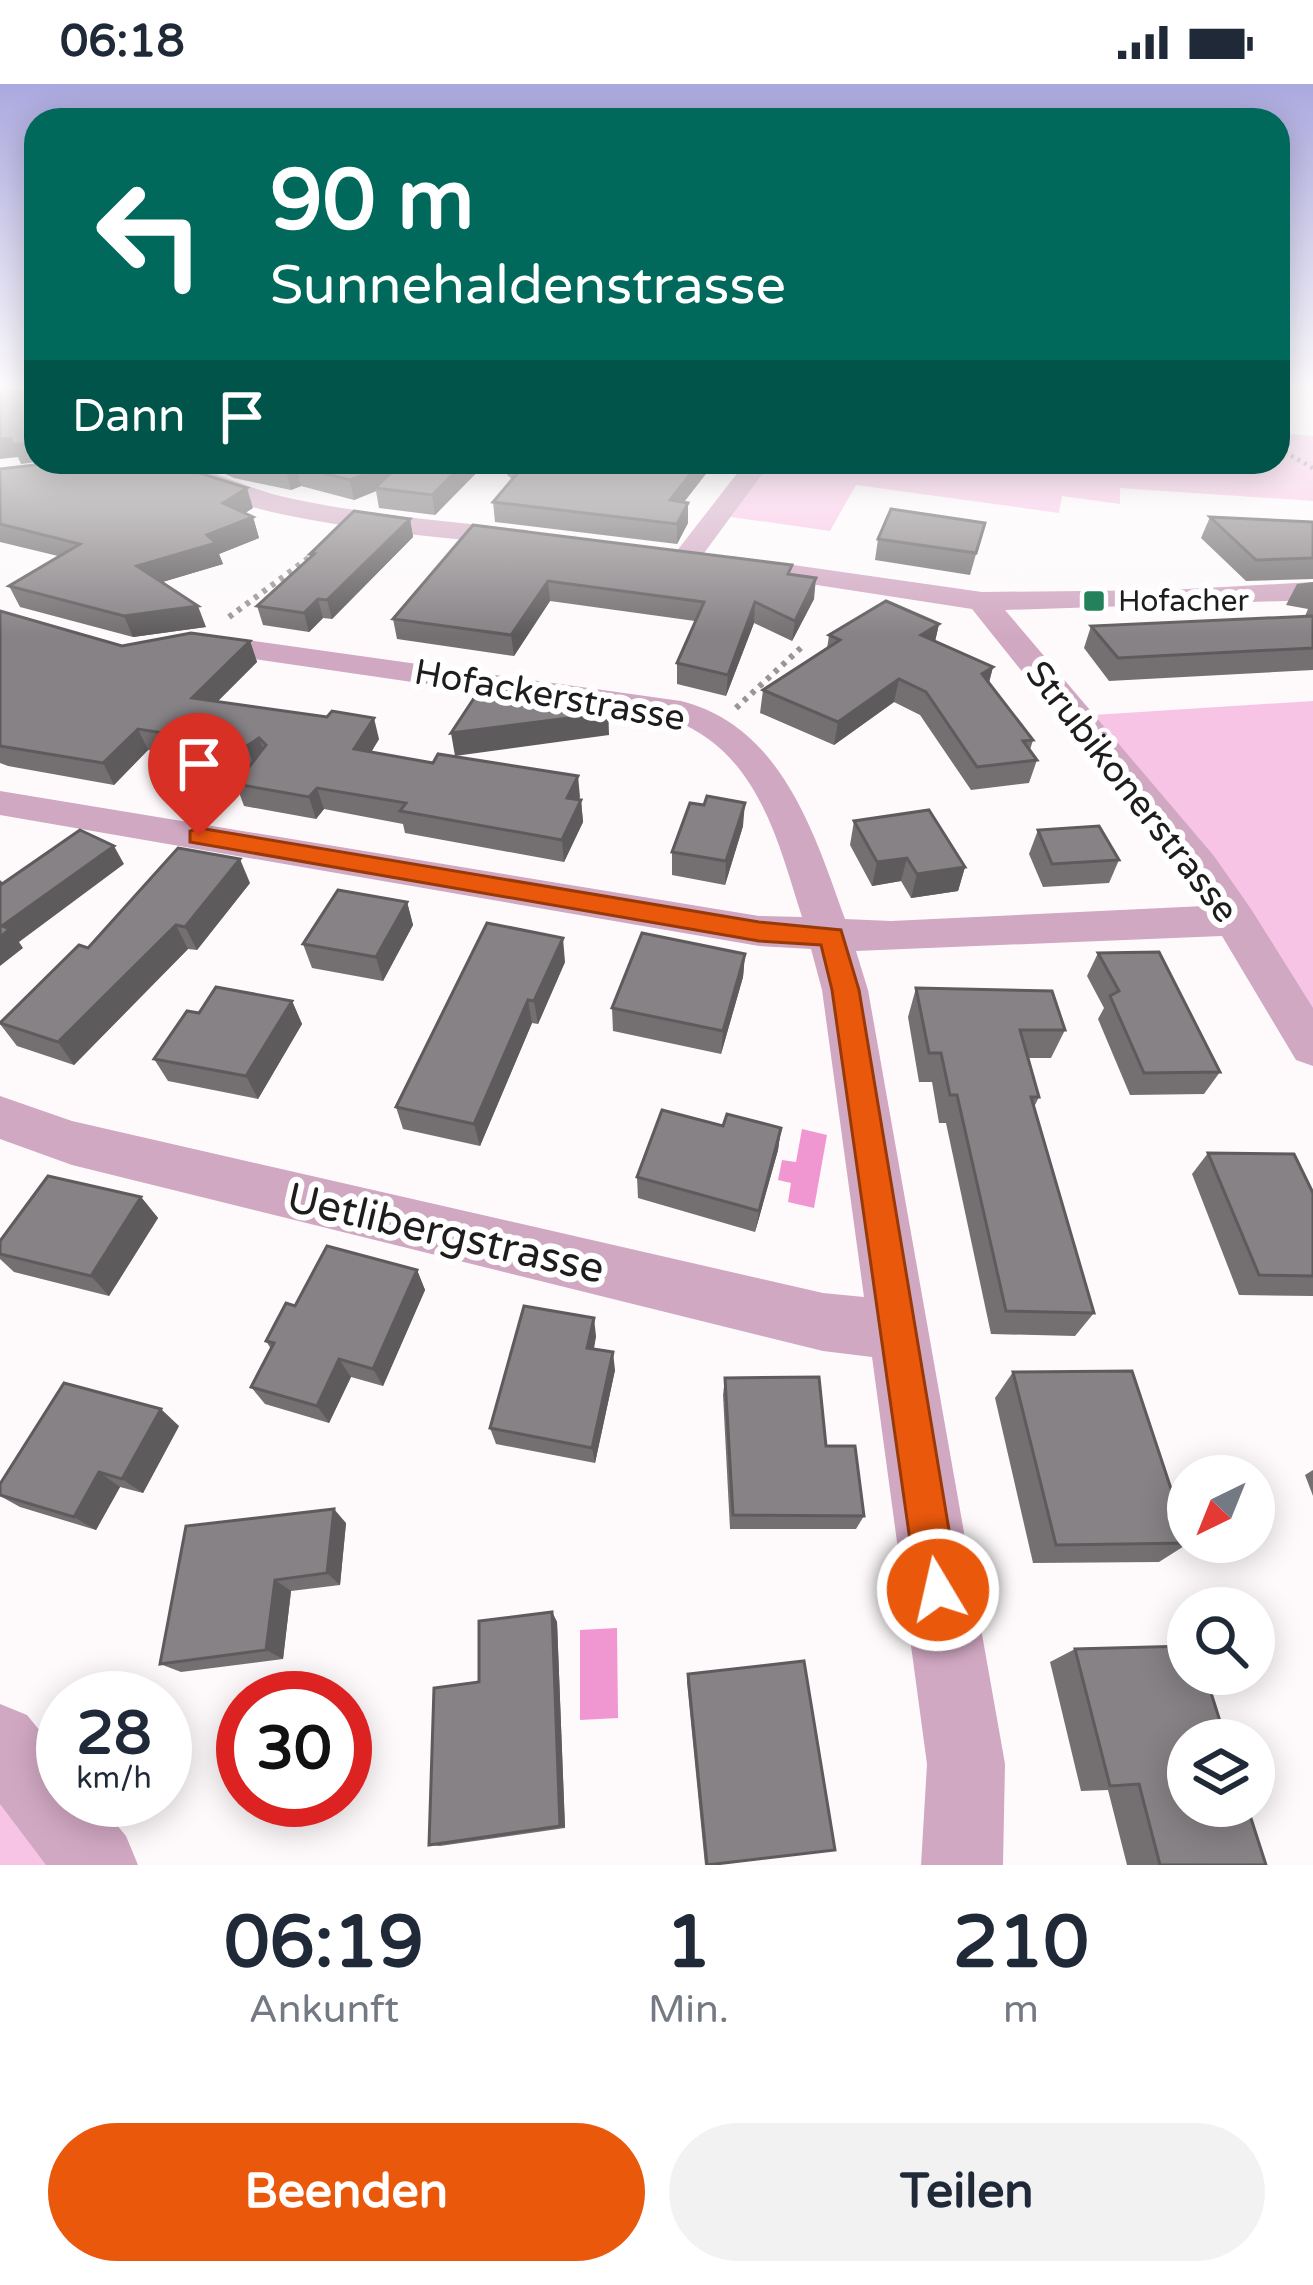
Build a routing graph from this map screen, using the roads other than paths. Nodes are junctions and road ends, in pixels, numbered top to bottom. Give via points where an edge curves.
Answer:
1 (192, 474) edge
2 (748, 474) edge
3 (556, 541) edge
4 (1313, 591) edge
5 (982, 601) junction
6 (152, 652) edge
7 (0, 803) edge
8 (1236, 920) junction
9 (832, 936) junction
10 (1313, 1048) edge
11 (0, 1117) edge
12 (896, 1330) junction
13 (0, 1742) edge
14 (97, 1865) edge
15 (962, 1865) edge

1 - 3 street via 360,518
2 - 5 street via 676,556
4 - 5 street
5 - 8 street, Strubikonerstrasse
6 - 9 street, Hofackerstrasse via 199,640 648,704 714,724 760,767
7 - 9 street via 759,931
8 - 9 street
8 - 10 street, Strubikonerstrasse
9 - 12 street, Hofackerstrasse
11 - 12 street, Uetlibergstrasse via 72,1143 709,1295
12 - 15 street, Hofackerstrasse via 966,1764
13 - 14 street

